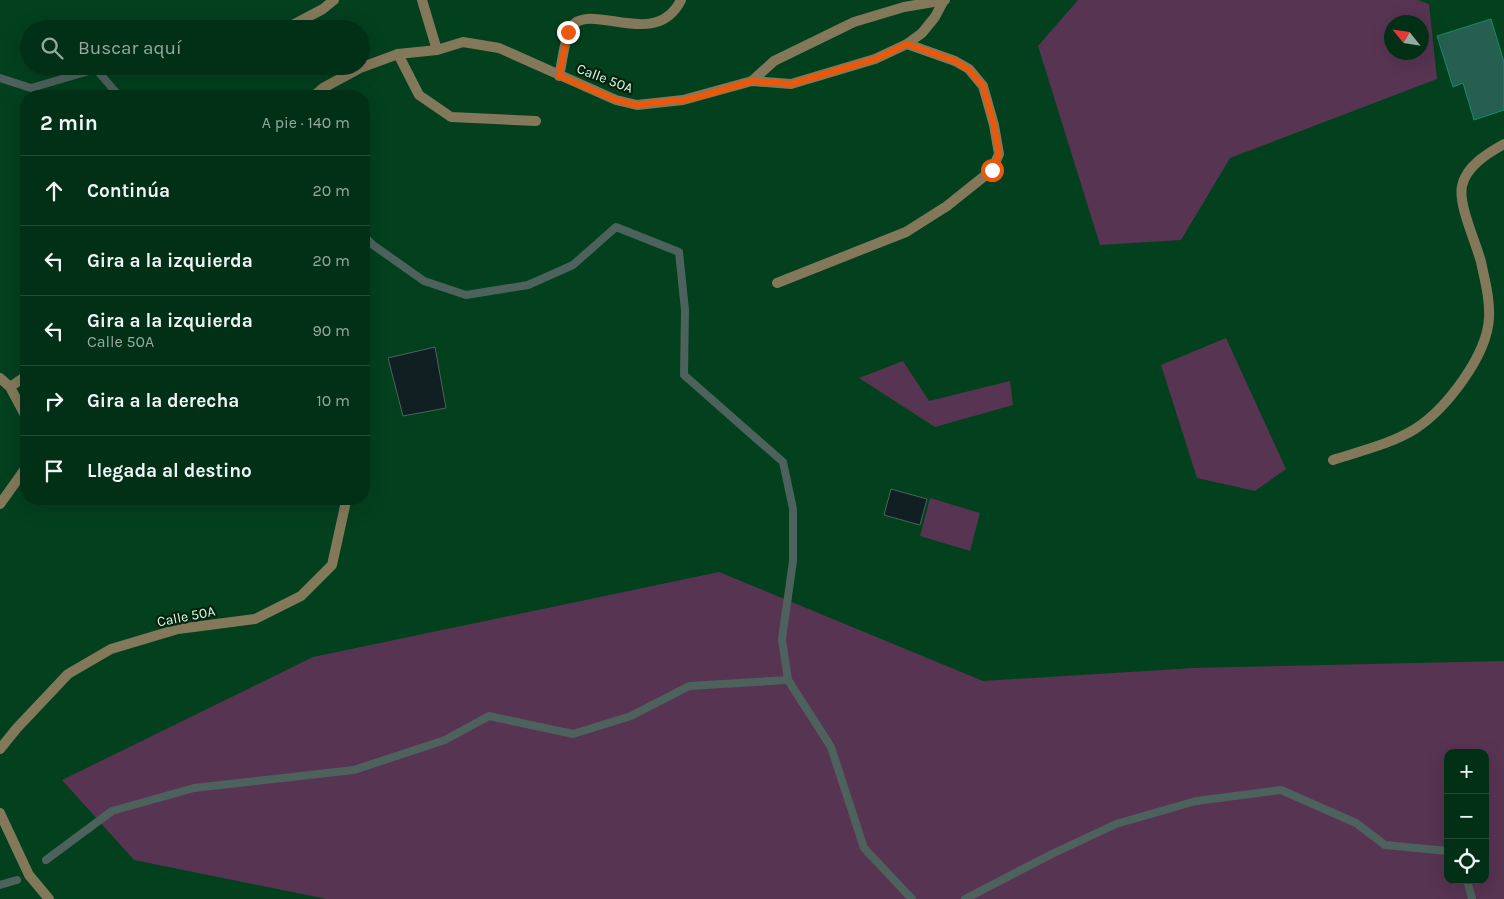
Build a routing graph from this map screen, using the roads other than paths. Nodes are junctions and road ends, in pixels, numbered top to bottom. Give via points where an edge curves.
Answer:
1 (334, 0) edge
2 (422, 0) edge
3 (682, 0) edge
4 (944, 0) edge
5 (302, 20) edge
6 (907, 44) junction
7 (437, 50) junction
8 (398, 54) junction
9 (370, 64) edge
10 (347, 75) edge
11 (559, 76) junction
12 (752, 81) junction
13 (321, 90) edge
14 (536, 121) dead end
15 (1504, 144) edge
16 (777, 283) dead end
17 (0, 378) edge
18 (20, 380) edge
19 (10, 387) junction
20 (20, 406) edge
21 (1333, 460) dead end
22 (20, 476) edge
23 (0, 504) edge
24 (345, 505) edge
25 (0, 749) edge
26 (0, 813) edge
27 (49, 899) edge

1 - 5 street
2 - 7 street
3 - 11 street via 660,21 646,25 587,18 576,22 568,32
4 - 6 street, Calle 50A via 922,33
4 - 12 street, Calle 50A via 854,22 774,61
6 - 12 street, Calle 50A via 875,59 791,84
6 - 16 street via 955,61 969,70 983,86 999,154 992,170 947,206 906,232
7 - 8 street, Calle 50A
7 - 11 street, Calle 50A via 463,42 499,48
8 - 9 street, Calle 50A
8 - 14 street via 419,95 451,117
10 - 13 street, Calle 50A
11 - 12 street, Calle 50A via 616,100 637,105 684,100
15 - 21 street via 1470,169 1462,184 1461,198 1488,293 1486,339 1471,368 1453,394 1415,429
17 - 19 street
18 - 19 street
19 - 20 street
22 - 23 street
24 - 25 street, Calle 50A via 332,565 301,596 255,619 178,629 110,650 68,674
26 - 27 street via 29,874

